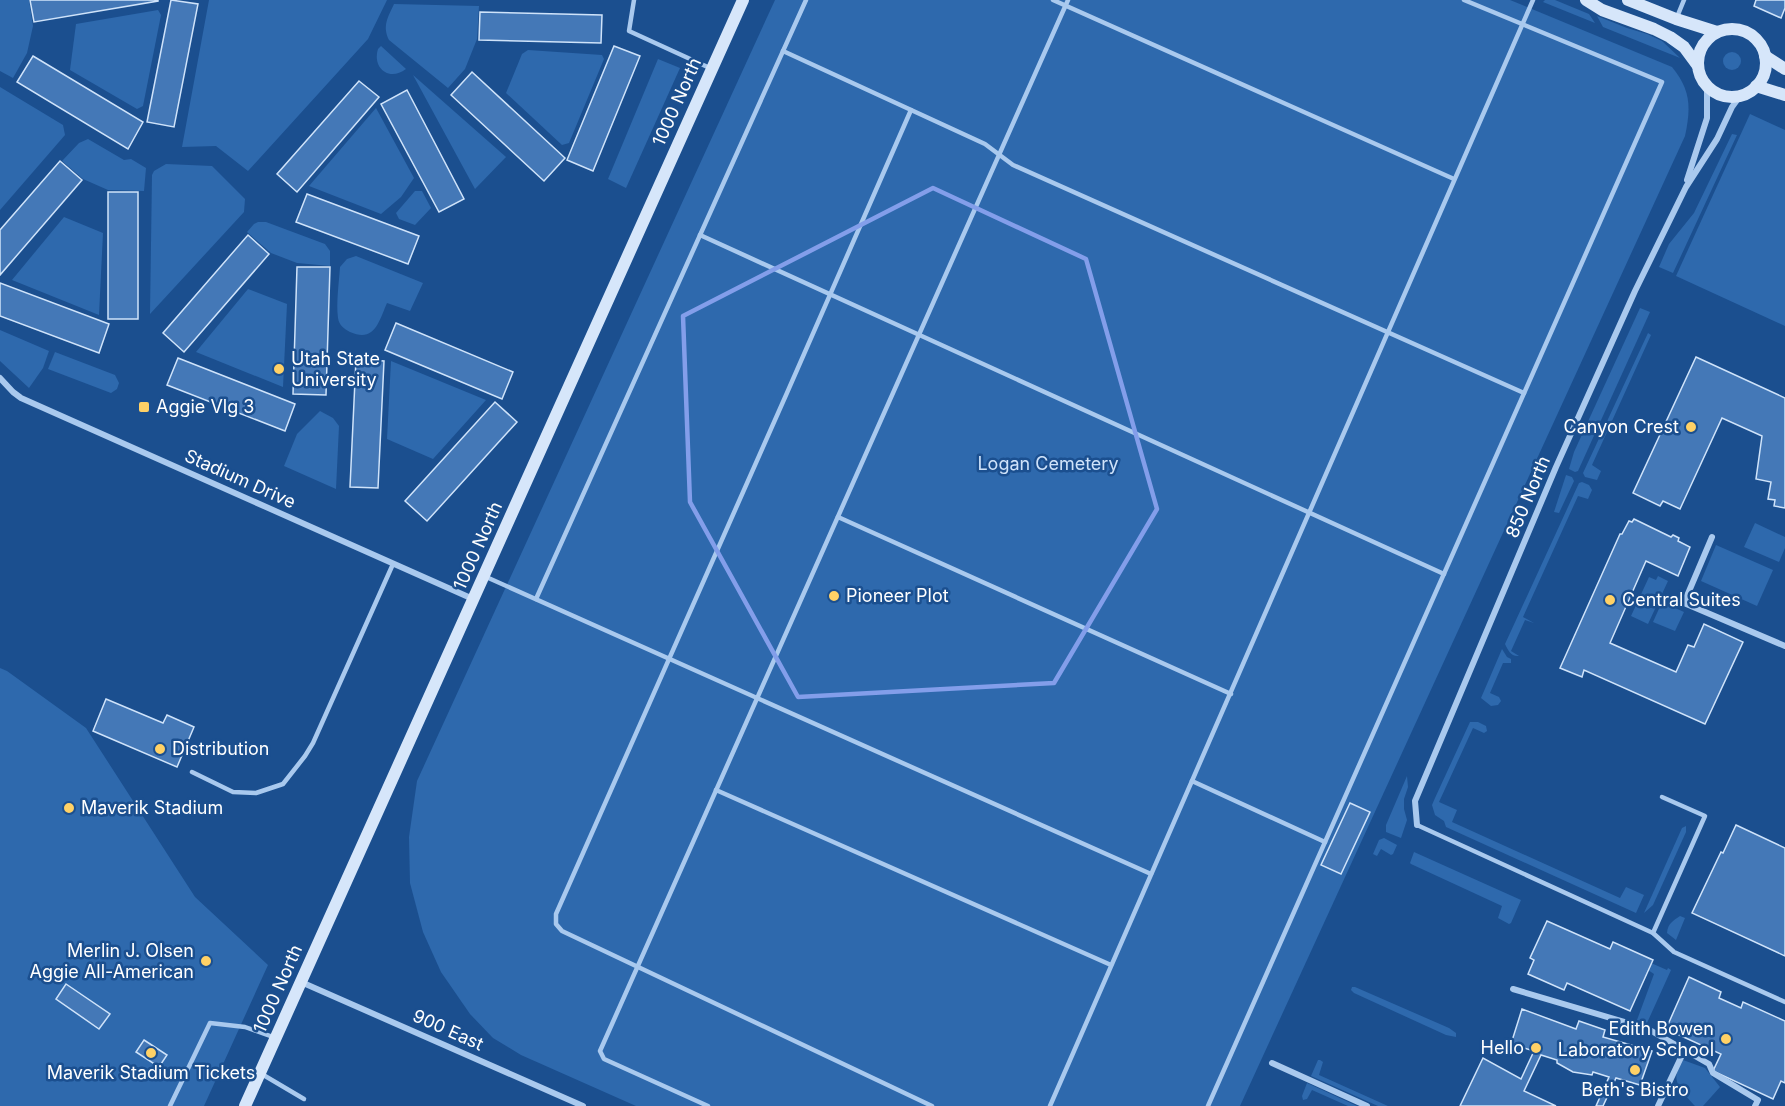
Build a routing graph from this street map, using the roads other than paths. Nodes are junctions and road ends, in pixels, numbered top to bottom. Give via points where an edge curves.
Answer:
1 (634, 0) edge
2 (743, 0) edge
3 (806, 0) edge
4 (1053, 0) edge
5 (1464, 0) edge
6 (1533, 0) edge
7 (1586, 0) edge
8 (1628, 0) edge
9 (1684, 0) edge
10 (1067, 3) edge
11 (1676, 20) junction
12 (1522, 24) junction
13 (1717, 32) junction
14 (783, 51) junction
15 (1765, 56) junction
16 (1698, 66) junction
17 (712, 69) junction
18 (1785, 69) edge
19 (1707, 86) junction
20 (1756, 86) junction
21 (1785, 95) edge
22 (1740, 96) junction
23 (911, 110) junction
24 (999, 154) junction
25 (1454, 179) junction
26 (1686, 187) junction
27 (700, 235) junction
28 (832, 295) junction
29 (1388, 333) junction
30 (918, 335) junction
31 (0, 378) edge
32 (1524, 393) junction
33 (1309, 513) junction
34 (838, 517) junction
35 (1712, 537) dead end
36 (393, 564) junction
37 (1444, 574) junction
38 (484, 576) junction
39 (536, 599) junction
40 (473, 600) junction
41 (1785, 646) edge
42 (668, 658) junction
43 (1231, 694) junction
44 (757, 698) junction
45 (192, 772) dead end
46 (1192, 781) junction
47 (716, 789) junction
48 (1662, 797) dead end
49 (1417, 825) joint
50 (1325, 842) junction
51 (1151, 874) junction
52 (1653, 933) junction
53 (1112, 965) junction
54 (637, 968) junction
55 (301, 982) junction
56 (1513, 988) dead end
57 (1785, 1002) edge
58 (276, 1038) junction
59 (1685, 1049) junction
60 (1272, 1063) dead end
61 (260, 1073) junction
62 (304, 1099) dead end
63 (170, 1106) edge
64 (245, 1106) edge
65 (583, 1106) edge
66 (708, 1106) edge
67 (932, 1106) edge
68 (1050, 1106) edge
69 (1208, 1106) edge
70 (1367, 1106) edge
71 (1658, 1106) edge
72 (1755, 1106) edge

1 - 17 lane via 629,31
2 - 17 street, 1000 North
3 - 14 lane
4 - 10 lane
5 - 12 lane
6 - 12 lane
7 - 16 street via 1670,37 1684,47
8 - 11 street
9 - 11 lane
10 - 24 lane
10 - 25 lane
11 - 13 street
12 - 25 lane
12 - 32 lane via 1662,82
13 - 15 street via 1747,32
13 - 16 street via 1702,46
14 - 23 lane
14 - 27 lane
15 - 18 street
15 - 20 street via 1764,72
16 - 19 street
17 - 38 street, 1000 North
19 - 22 street via 1717,93
19 - 26 street, 850 North via 1707,118
20 - 21 street
20 - 22 street
22 - 26 street, 850 North
23 - 24 lane
23 - 28 lane
24 - 29 lane via 1013,165
24 - 30 lane
25 - 29 lane
26 - 49 street, 850 North via 1557,467 1415,801
27 - 28 lane
27 - 39 lane
28 - 30 lane
28 - 42 lane
29 - 32 lane
29 - 33 lane
30 - 33 lane
30 - 34 lane
31 - 36 street, Stadium Drive via 21,398
32 - 37 lane
33 - 37 lane
33 - 43 lane
34 - 43 lane
34 - 44 lane
35 - 41 street via 1684,603
36 - 40 street, Stadium Drive
36 - 45 lane via 313,743 284,784 256,793 233,792
37 - 50 lane
38 - 39 lane
38 - 40 street, 1000 North
39 - 42 lane
40 - 55 street, 1000 North
42 - 44 lane
42 - 54 lane via 556,914 556,924 562,931
43 - 46 lane
44 - 47 lane
44 - 51 lane
46 - 50 lane
46 - 51 lane
47 - 53 lane
47 - 54 lane
48 - 52 lane via 1705,816
49 - 52 lane
50 - 69 lane
51 - 53 lane
52 - 57 lane via 1674,952
53 - 68 lane
54 - 66 lane via 600,1051 603,1059
54 - 67 lane
55 - 58 street, 1000 North
55 - 65 street, 900 East
56 - 59 street via 1648,1029
58 - 61 street, 1000 North
58 - 63 lane via 244,1027 210,1023
59 - 71 street
59 - 72 street via 1709,1064 1713,1073 1758,1100
60 - 70 street
61 - 62 lane
61 - 64 street, 1000 North

